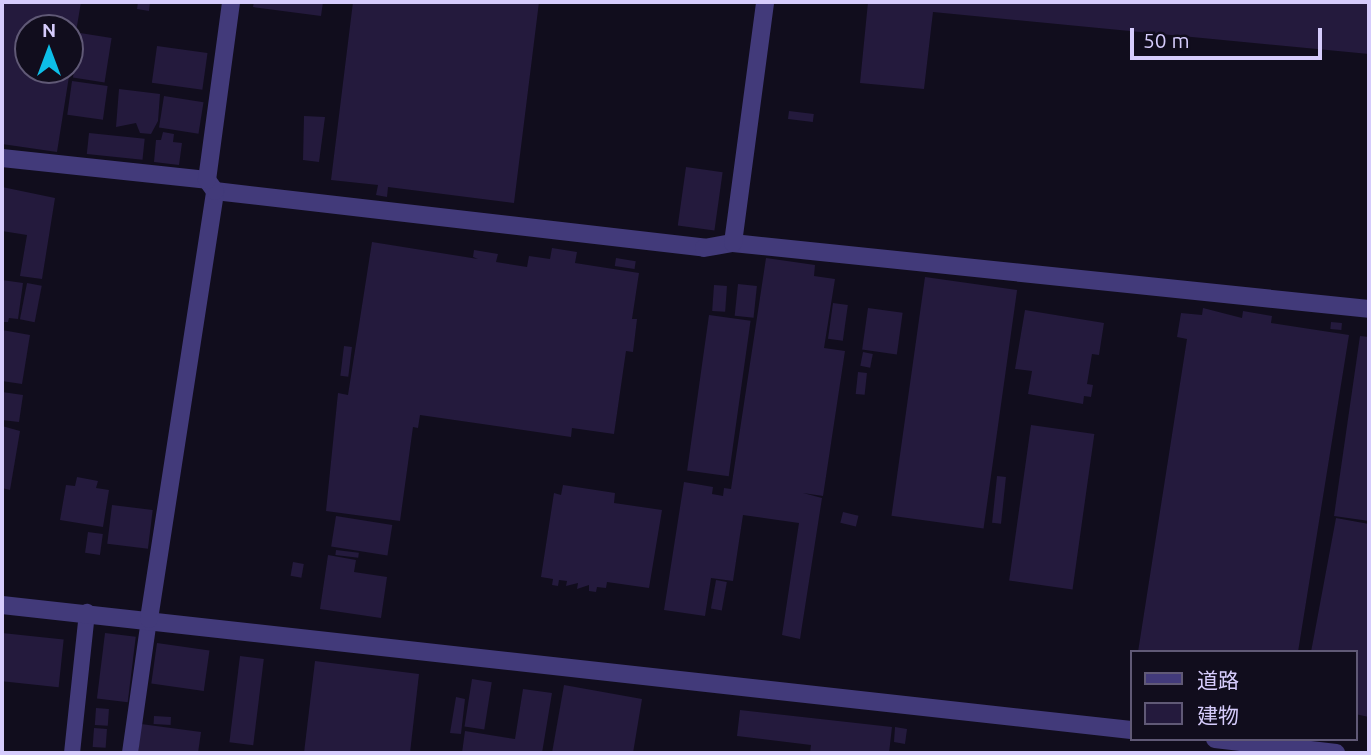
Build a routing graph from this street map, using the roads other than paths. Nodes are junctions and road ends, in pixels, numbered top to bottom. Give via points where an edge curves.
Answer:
1 (231, 2) edge
2 (765, 2) edge
3 (2, 158) edge
4 (211, 186) junction
5 (733, 243) junction
6 (1369, 309) edge
7 (2, 605) edge
8 (87, 612) junction
9 (149, 619) junction
10 (1130, 730) edge
11 (1232, 741) edge
12 (72, 753) edge
13 (130, 753) edge
14 (1336, 753) edge

1 - 4 street
2 - 5 street
3 - 4 street
4 - 5 street via 704,248
4 - 9 street
5 - 6 street
7 - 8 street
8 - 9 street
8 - 12 lane
9 - 10 street
9 - 13 lane
11 - 14 street

